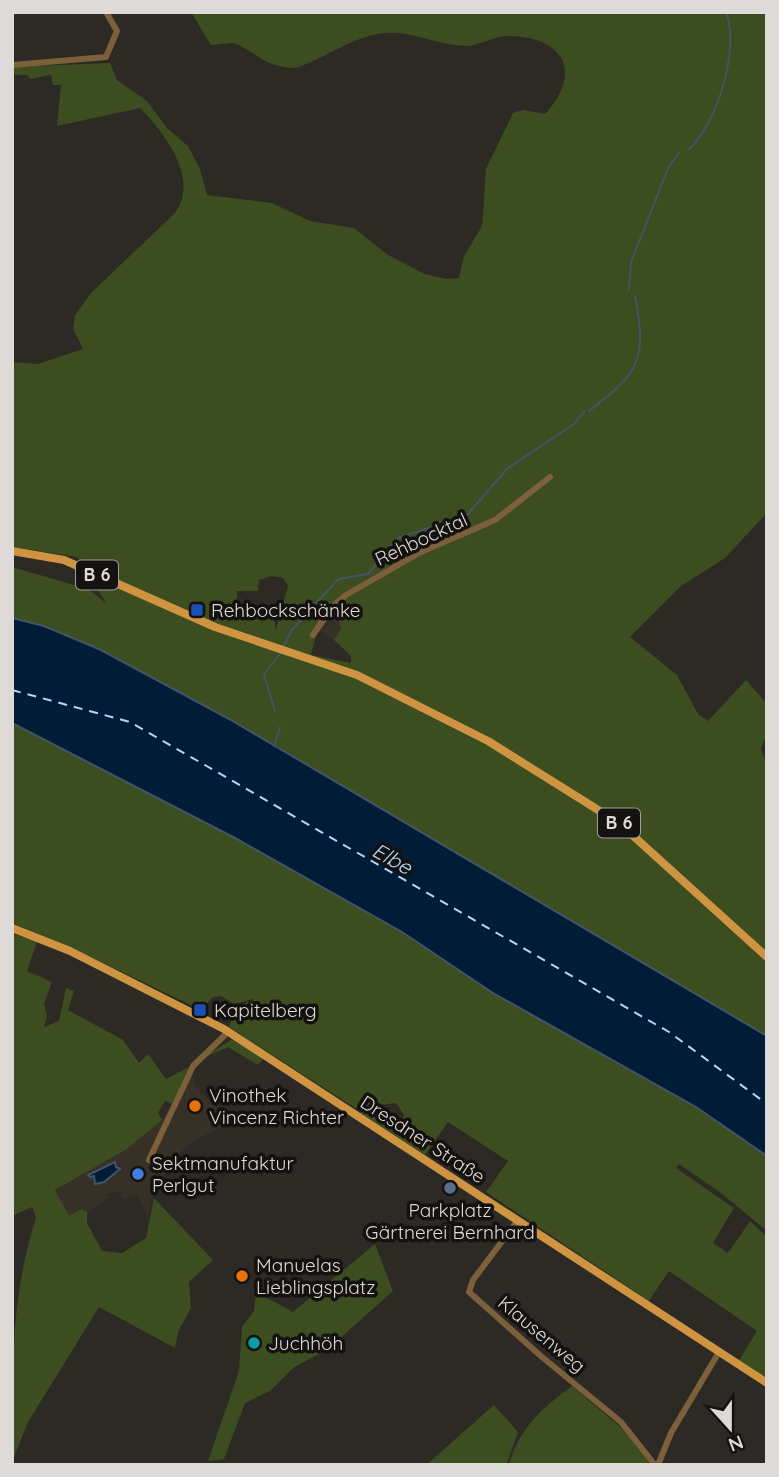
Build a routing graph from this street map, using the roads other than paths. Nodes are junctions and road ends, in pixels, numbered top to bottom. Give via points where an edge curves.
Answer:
1 (106, 12) edge
2 (12, 65) edge
3 (550, 477) dead end
4 (12, 551) edge
5 (313, 635) dead end
6 (12, 928) edge
7 (767, 957) edge
8 (228, 1032) junction
9 (149, 1160) dead end
10 (518, 1220) junction
11 (719, 1352) junction
12 (767, 1382) edge
13 (656, 1465) edge

1 - 2 street via 117,32 106,57
3 - 5 street, Rehbocktal via 489,524 421,552 345,595
4 - 7 main road, B 6 via 64,560 215,627 388,689 488,741 619,823
6 - 8 main road, Dresdner Straße via 70,951
8 - 9 street via 193,1066
8 - 10 main road, Dresdner Straße
10 - 11 main road, Dresdner Straße
10 - 13 street, Klausenweg via 469,1292 621,1422
11 - 12 main road, Dresdner Straße
11 - 13 street

